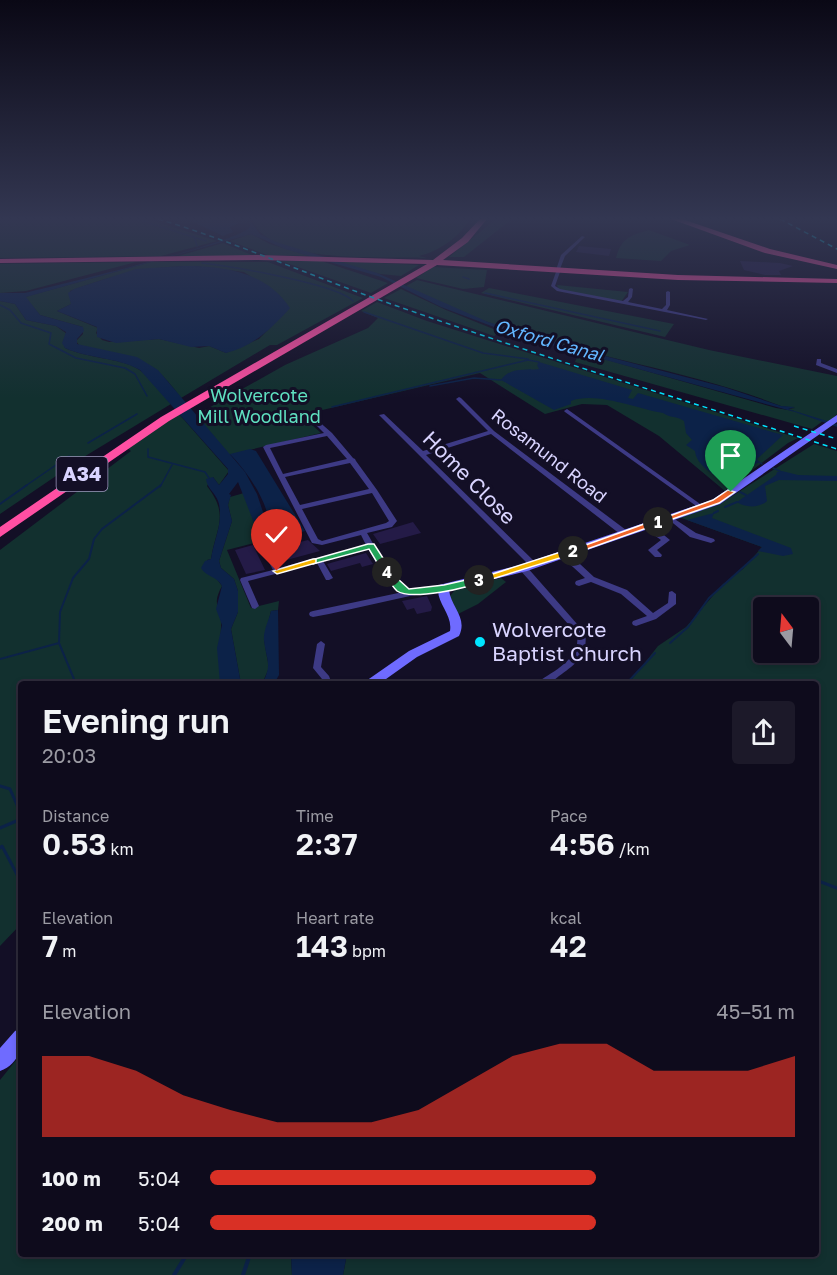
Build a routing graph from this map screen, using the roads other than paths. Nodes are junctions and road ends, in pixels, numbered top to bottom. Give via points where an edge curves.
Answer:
1 (402, 278) edge
2 (556, 278) edge
3 (650, 278) edge
4 (837, 282) edge
5 (631, 290) dead end
6 (668, 292) dead end
7 (624, 303) junction
8 (663, 311) junction
9 (706, 320) dead end
10 (819, 360) dead end
11 (837, 370) edge
12 (459, 399) dead end
13 (567, 411) dead end
14 (308, 414) dead end
15 (382, 415) dead end
16 (161, 417) junction
17 (836, 418) edge
18 (492, 432) junction
19 (330, 434) junction
20 (421, 454) junction
21 (353, 460) junction
22 (282, 476) junction
23 (374, 490) junction
24 (701, 507) junction
25 (298, 508) junction
26 (669, 518) junction
27 (0, 520) edge
28 (646, 525) junction
29 (363, 532) junction
30 (623, 532) junction
31 (0, 533) edge
32 (711, 541) dead end
33 (263, 543) dead end
34 (322, 543) junction
35 (371, 546) junction
36 (564, 554) junction
37 (658, 555) dead end
38 (330, 557) junction
39 (320, 560) junction
40 (528, 566) junction
41 (277, 571) junction
42 (329, 578) dead end
43 (591, 579) junction
44 (579, 584) dead end
45 (444, 588) junction
46 (408, 592) junction
47 (672, 594) dead end
48 (255, 606) dead end
49 (313, 614) dead end
50 (653, 616) junction
51 (636, 623) dead end
52 (321, 644) dead end
53 (327, 681) edge
54 (374, 681) edge
55 (545, 681) edge
56 (18, 1041) edge
57 (0, 1062) edge

1 - 16 highway, A34
2 - 7 street via 554,286 558,290
3 - 4 highway via 705,283
5 - 7 street
6 - 8 street via 668,305
7 - 8 street
8 - 9 street
10 - 11 street via 821,367
12 - 18 street, Rosamund Road
13 - 24 street
14 - 19 street
15 - 20 street, Home Close
16 - 27 highway, A34 via 88,459
16 - 31 highway, A34
17 - 24 street via 724,497
18 - 20 street
18 - 30 street, Rosamund Road
19 - 21 street
19 - 22 street via 266,447
20 - 40 street, Home Close
21 - 22 street
21 - 23 street
22 - 25 street
23 - 25 street
23 - 29 street via 393,521
24 - 26 street
25 - 34 street via 315,542
26 - 28 street
26 - 32 street via 693,535
28 - 30 street
28 - 37 street via 666,540 652,550
29 - 34 street
29 - 35 street
30 - 36 street
33 - 41 street
34 - 38 street
35 - 38 street
35 - 46 street via 395,583
36 - 40 street
36 - 43 street
38 - 39 street
39 - 41 street
39 - 42 street
40 - 45 street
40 - 55 street via 584,642 580,654
41 - 48 street via 244,580
43 - 44 street
43 - 50 street via 624,592
45 - 46 street
45 - 54 street via 444,596 457,620 455,633 413,654
46 - 49 street
47 - 50 street via 672,604
50 - 51 street
52 - 53 street via 317,668
56 - 57 street

